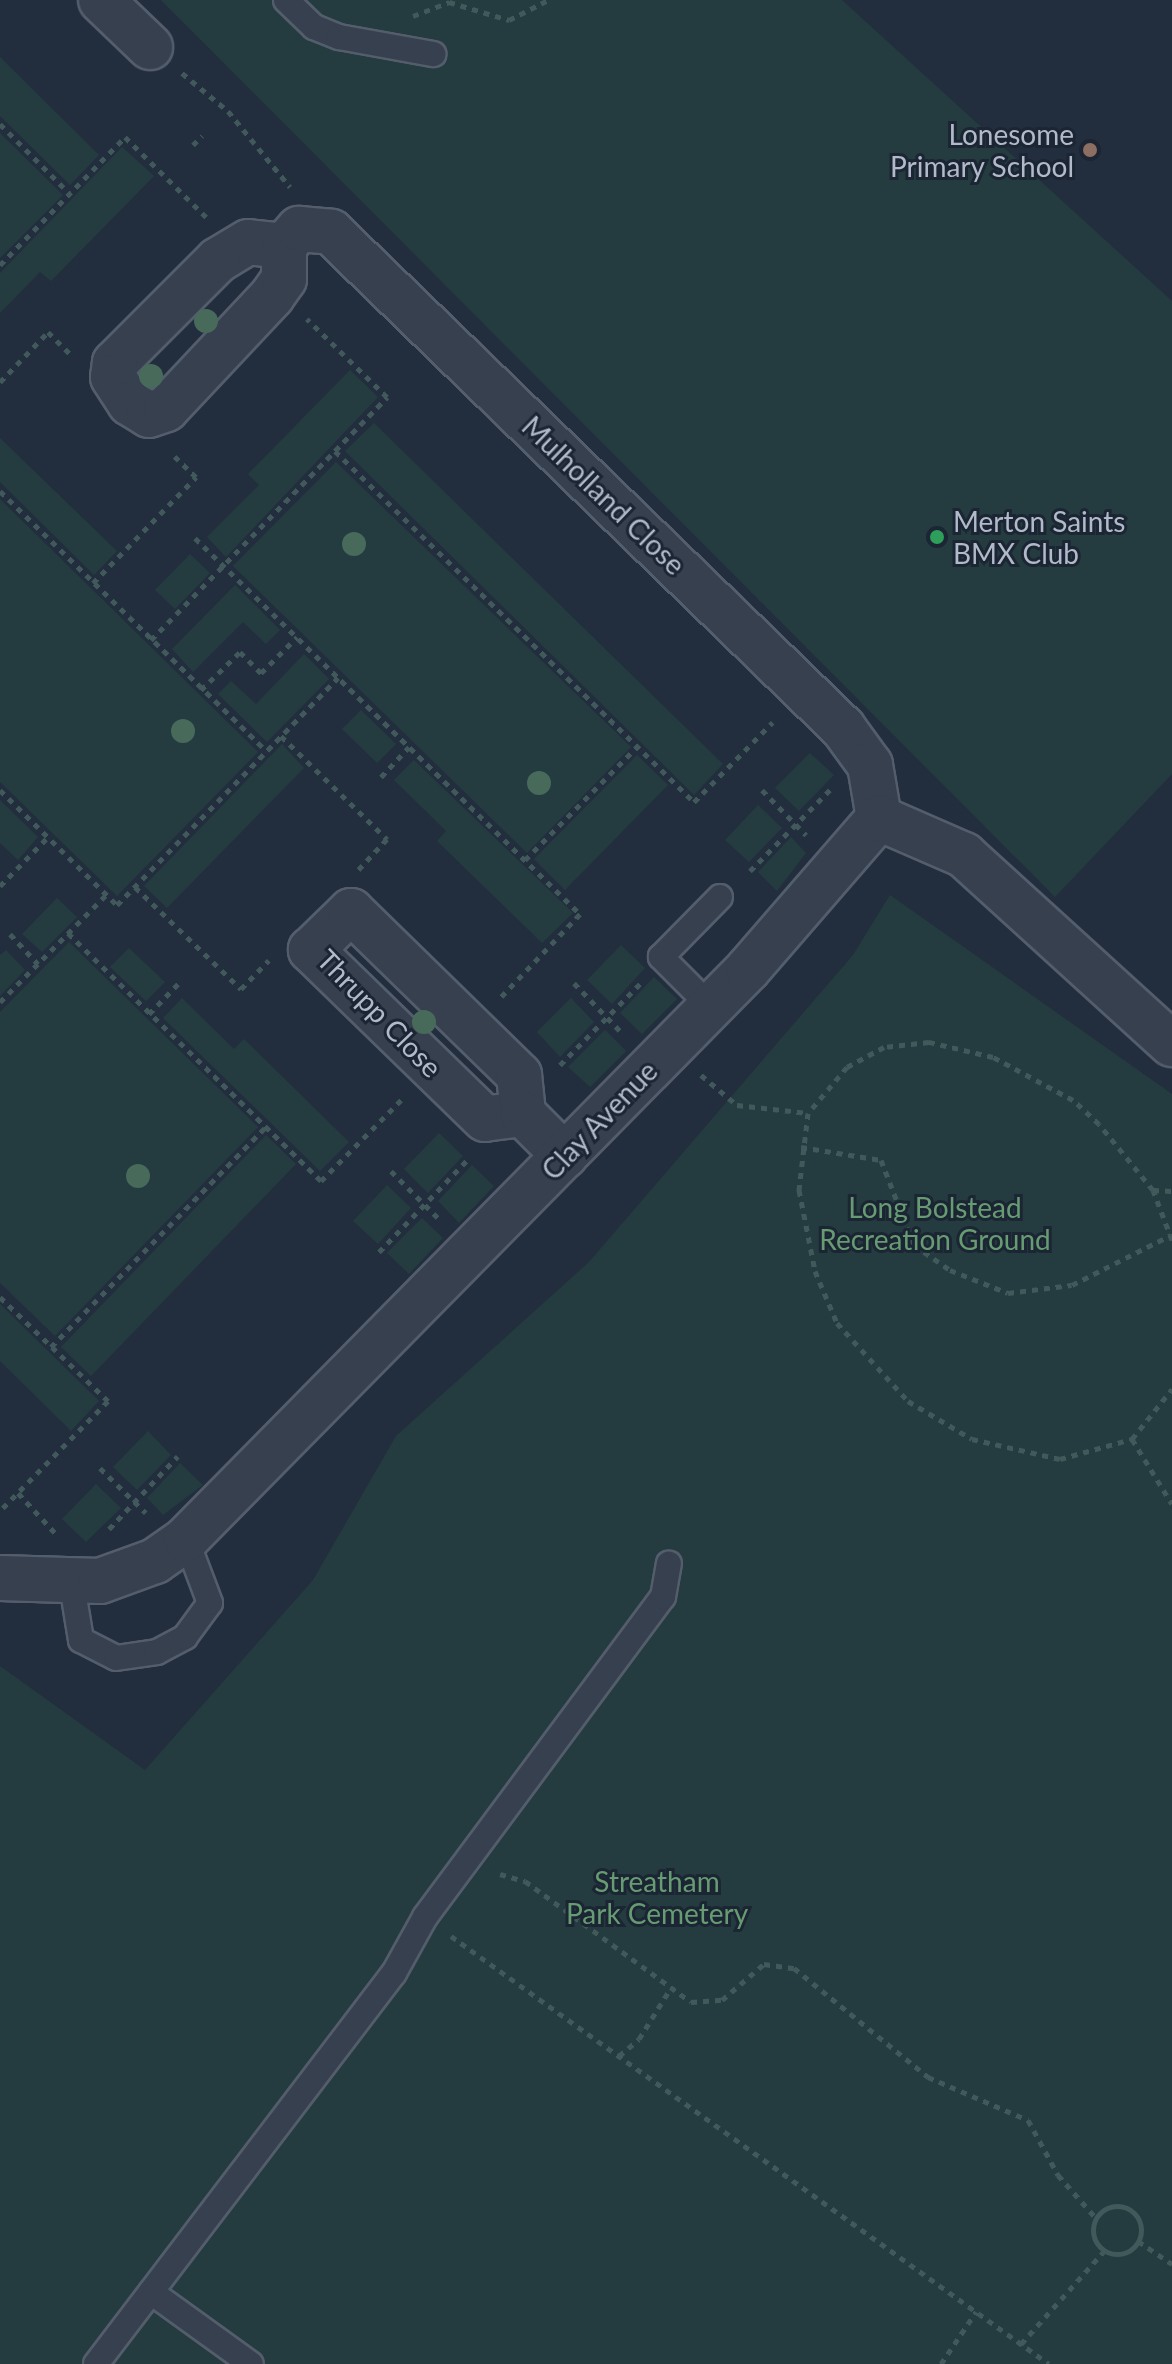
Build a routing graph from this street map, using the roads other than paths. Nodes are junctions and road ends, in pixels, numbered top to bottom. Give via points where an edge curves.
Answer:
1 (101, 0) edge
2 (286, 0) edge
3 (150, 47) road end
4 (433, 54) dead end
5 (284, 246) dead end
6 (879, 818) junction
7 (720, 897) dead end
8 (711, 1007) junction
9 (1172, 1044) edge
10 (531, 1088) junction
11 (565, 1156) junction
12 (168, 1528) junction
13 (669, 1564) dead end
14 (71, 1567) junction
15 (0, 1578) edge
16 (151, 2292) junction
17 (96, 2364) edge
18 (251, 2364) edge

1 - 3 street
2 - 4 lane via 314,27 339,37
5 - 6 street, Mulholland Close via 299,229 317,228 346,243 843,728 870,765
6 - 8 street, Clay Avenue
6 - 9 street via 964,855
7 - 8 lane via 661,957
8 - 11 street, Clay Avenue
10 - 10 street, Thrupp Close via 485,1119 311,950 351,911
10 - 11 street
11 - 12 street, Clay Avenue
12 - 14 street, Clay Avenue via 128,1573
12 - 14 lane via 210,1603 185,1637 157,1652 116,1658 81,1640
13 - 16 lane via 663,1597 425,1917 394,1973
14 - 15 street, Clay Avenue
16 - 17 lane
16 - 18 lane

